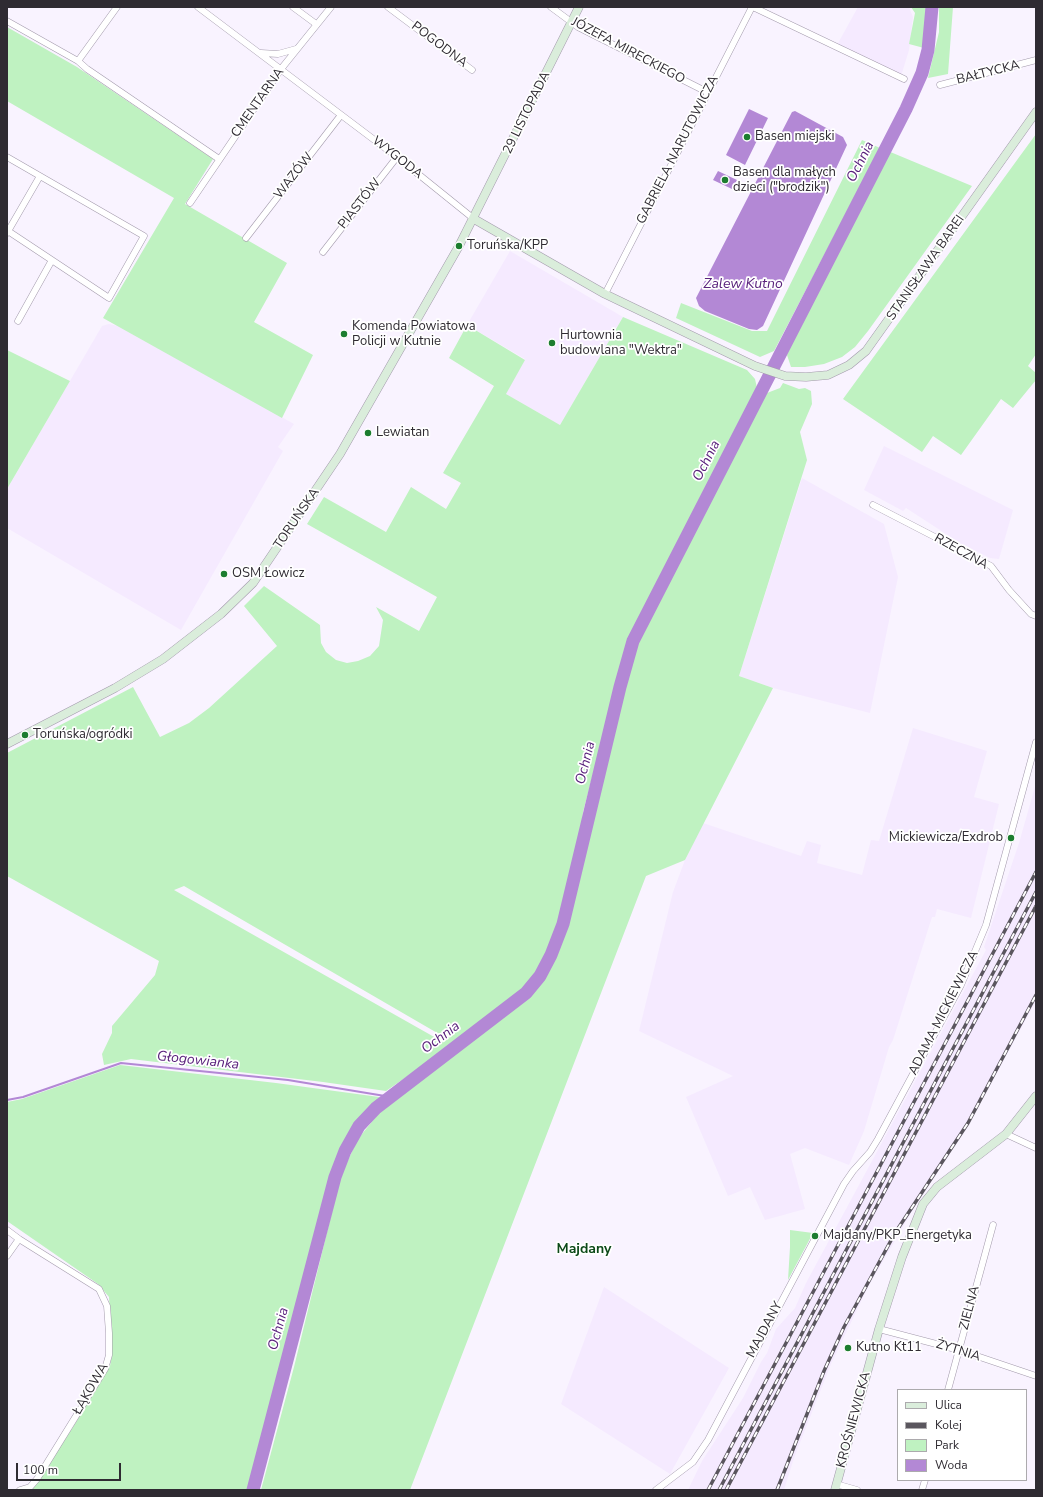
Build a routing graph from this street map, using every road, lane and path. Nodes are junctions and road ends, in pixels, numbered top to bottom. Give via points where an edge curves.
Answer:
1 (116, 7) edge
2 (198, 7) edge
3 (293, 7) edge
4 (331, 7) edge
5 (388, 7) edge
6 (551, 7) edge
7 (579, 7) edge
8 (753, 7) edge
9 (7, 21) edge
10 (572, 23) junction
11 (316, 24) junction
12 (296, 49) junction
13 (260, 53) junction
14 (1036, 60) edge
15 (78, 61) junction
16 (281, 69) junction
17 (472, 70) dead end
18 (904, 79) dead end
19 (940, 85) dead end
20 (707, 92) junction
21 (1036, 112) edge
22 (341, 115) junction
23 (7, 157) edge
24 (397, 157) junction
25 (219, 159) junction
26 (40, 176) junction
27 (190, 203) dead end
28 (474, 219) junction
29 (8, 232) edge
30 (246, 238) dead end
31 (323, 252) dead end
32 (52, 260) junction
33 (604, 294) junction
34 (18, 321) dead end
35 (872, 505) dead end
36 (1036, 616) edge
37 (1036, 742) edge
38 (7, 744) edge
39 (1036, 1096) edge
40 (1006, 1134) junction
41 (1036, 1148) edge
42 (863, 1160) joint
43 (992, 1225) dead end
44 (7, 1230) edge
45 (19, 1239) junction
46 (7, 1256) edge
47 (880, 1329) junction
48 (959, 1350) junction
49 (1036, 1376) edge
50 (948, 1389) edge
51 (836, 1487) edge
52 (20, 1490) edge
53 (656, 1490) edge
54 (857, 1490) edge

1 - 15 street
2 - 13 street, WYGODA
3 - 11 street
4 - 11 street, CMENTARNA
5 - 17 street, POGODNA
6 - 10 street, JÓZEFA MIRECKIEGO
7 - 10 street, 29 LISTOPADA
8 - 18 street
8 - 20 street, GABRIELA NARUTOWICZA
9 - 15 street
10 - 20 street, JÓZEFA MIRECKIEGO
10 - 28 street, 29 LISTOPADA
11 - 12 street, CMENTARNA
12 - 13 street via 278,54
12 - 16 street, CMENTARNA
13 - 16 street, WYGODA
14 - 19 street, BAŁTYCKA
15 - 25 street
16 - 22 street, WYGODA
16 - 25 street, CMENTARNA
20 - 33 street, GABRIELA NARUTOWICZA
21 - 33 street, STANISŁAWA BAREI via 866,351 849,365 828,375 785,376 755,366
22 - 24 street, WYGODA
22 - 30 street, WAZÓW
23 - 26 street
24 - 28 street, WYGODA
24 - 31 street, PIASTÓW
25 - 27 street, CMENTARNA
26 - 29 street
26 - 32 street via 144,236 109,298
28 - 33 street, WYGODA
28 - 38 street, TORUŃSKA via 340,454 253,583 221,614 163,659 115,688
29 - 32 street
32 - 34 street
35 - 36 street, RZECZNA via 991,566 1031,614
37 - 42 street, ADAMA MICKIEWICZA via 1007,853 977,950 961,985 878,1139
39 - 40 street, KROŚNIEWICKA
40 - 41 street
40 - 47 street, KROŚNIEWICKA via 937,1187 927,1198 902,1258
42 - 53 street, MAJDANY via 844,1184 708,1440 693,1462
43 - 48 street, ZIELNA
44 - 45 street, ŁĄKOWA
45 - 46 street
45 - 52 street, ŁĄKOWA via 99,1289 107,1306 109,1355 106,1369 37,1479 30,1487
47 - 48 street, ŻYTNIA
47 - 51 street, KROŚNIEWICKA
48 - 49 street, ŻYTNIA
48 - 50 street, ZIELNA
51 - 54 street

